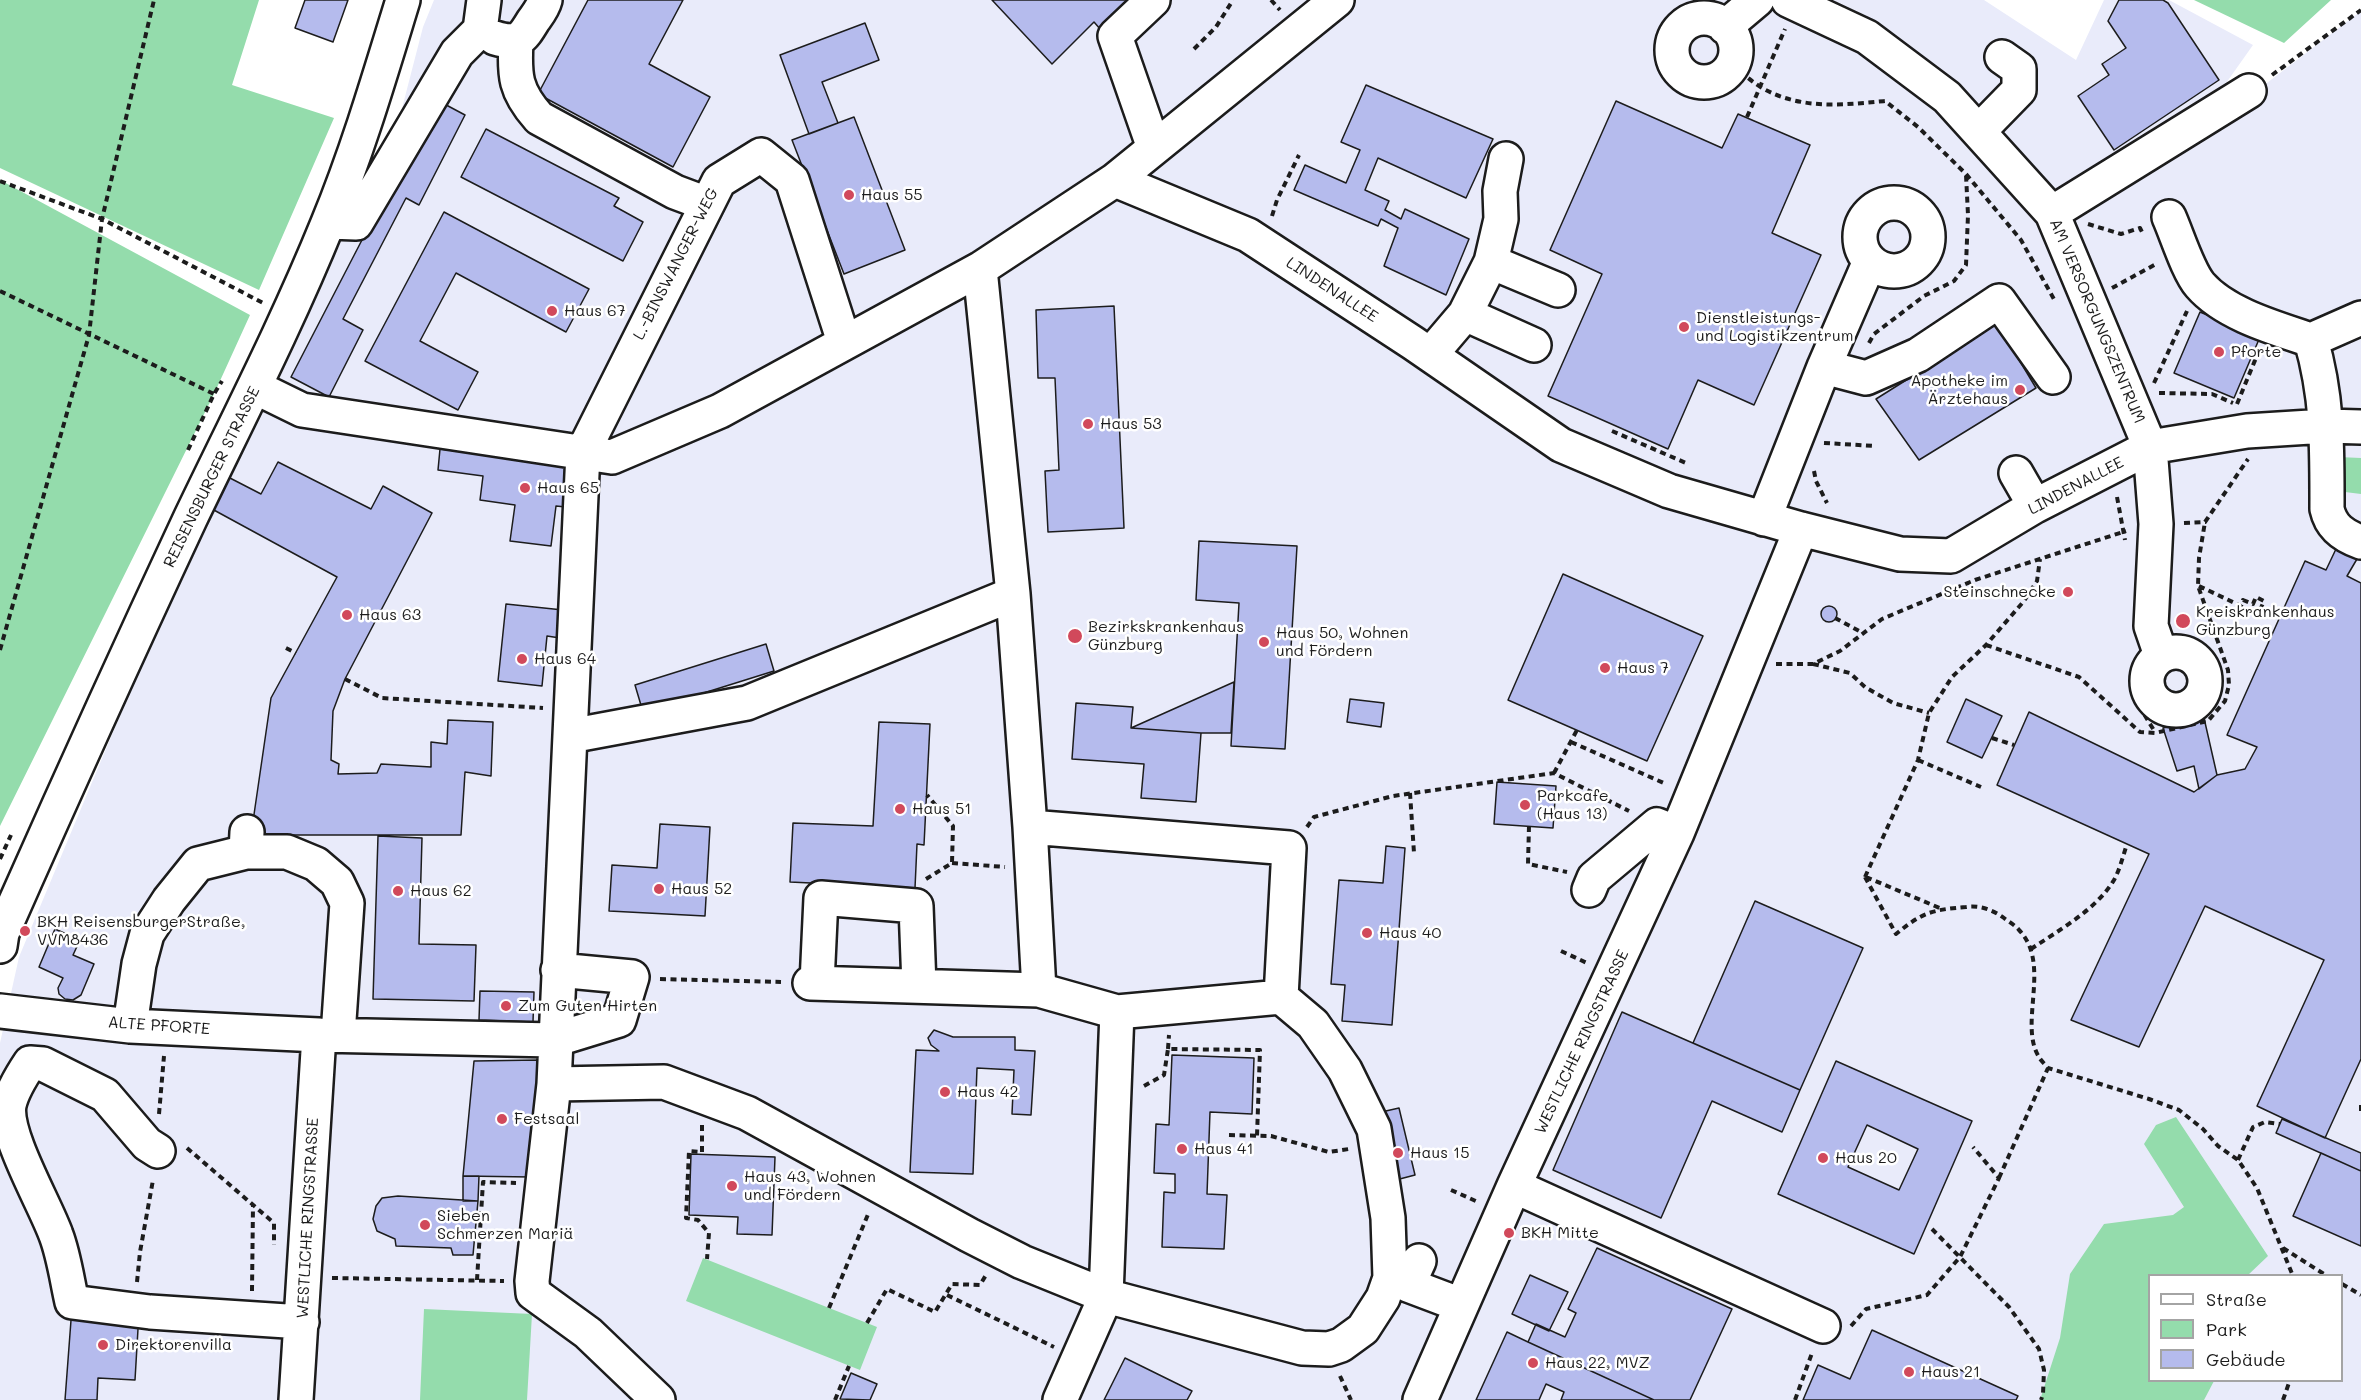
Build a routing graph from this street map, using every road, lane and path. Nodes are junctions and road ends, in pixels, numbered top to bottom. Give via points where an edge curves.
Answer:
1 (154, 0) edge
2 (404, 0) edge
3 (545, 0) edge
4 (1153, 0) edge
5 (1233, 0) edge
6 (1337, 0) edge
7 (1757, 0) edge
8 (1792, 1) edge
9 (2361, 10) edge
10 (482, 15) edge
11 (1725, 27) dead end
12 (516, 41) junction
13 (1194, 49) dead end
14 (2002, 57) dead end
15 (2249, 91) joint
16 (1747, 117) dead end
17 (1979, 131) junction
18 (1154, 148) junction
19 (1299, 155) dead end
20 (1506, 159) dead end
21 (1115, 180) junction
22 (0, 181) edge
23 (707, 204) junction
24 (2052, 213) junction
25 (102, 219) junction
26 (329, 222) junction
27 (2157, 227) joint
28 (1262, 245) junction
29 (2154, 254) dead end
30 (1870, 261) dead end
31 (1491, 262) junction
32 (981, 269) junction
33 (1558, 290) dead end
34 (0, 291) edge
35 (264, 292) dead end
36 (2088, 300) junction
37 (2191, 302) dead end
38 (2294, 307) dead end
39 (274, 308) junction
40 (256, 312) dead end
41 (1465, 314) junction
42 (2361, 318) edge
43 (89, 335) junction
44 (2311, 340) junction
45 (844, 342) junction
46 (1534, 345) dead end
47 (1431, 354) junction
48 (1824, 367) junction
49 (2053, 377) dead end
50 (240, 382) junction
51 (214, 394) junction
52 (2237, 404) dead end
53 (2326, 426) junction
54 (2361, 427) edge
55 (1612, 431) dead end
56 (1793, 442) junction
57 (1876, 446) dead end
58 (2150, 447) junction
59 (583, 452) junction
60 (2251, 455) dead end
61 (184, 459) dead end
62 (1688, 464) dead end
63 (2108, 469) junction
64 (2016, 473) dead end
65 (1816, 481) dead end
66 (1777, 485) junction
67 (2035, 506) junction
68 (1764, 519) junction
69 (2156, 524) junction
70 (1801, 529) junction
71 (2123, 532) junction
72 (2361, 542) edge
73 (2125, 543) dead end
74 (2040, 559) junction
75 (2198, 586) dead end
76 (1013, 594) junction
77 (2270, 614) dead end
78 (1835, 618) dead end
79 (1863, 633) junction
80 (286, 648) dead end
81 (0, 650) edge
82 (296, 653) dead end
83 (2161, 655) dead end
84 (1813, 664) junction
85 (1741, 673) junction
86 (345, 679) dead end
87 (1929, 713) junction
88 (571, 723) junction
89 (1577, 730) dead end
90 (1992, 738) dead end
91 (1570, 742) junction
92 (2014, 745) dead end
93 (1918, 760) junction
94 (1554, 773) junction
95 (1980, 787) dead end
96 (1410, 793) junction
97 (927, 795) dead end
98 (1692, 796) junction
99 (15, 826) dead end
100 (1529, 826) dead end
101 (1030, 827) junction
102 (1667, 829) junction
103 (2127, 844) dead end
104 (1289, 848) junction
105 (1414, 853) dead end
106 (0, 859) edge
107 (952, 863) junction
108 (1032, 869) junction
109 (1865, 877) junction
110 (926, 879) dead end
111 (1592, 884) junction
112 (1652, 888) junction
113 (1942, 909) junction
114 (0, 946) edge
115 (2031, 949) junction
116 (558, 970) junction
117 (632, 977) junction
118 (814, 983) junction
119 (919, 986) junction
120 (1039, 990) junction
121 (1281, 997) junction
122 (0, 1011) edge
123 (1117, 1012) junction
124 (130, 1026) junction
125 (166, 1027) junction
126 (328, 1035) junction
127 (554, 1040) junction
128 (2048, 1068) junction
129 (554, 1083) junction
130 (694, 1093) junction
131 (1140, 1096) dead end
132 (2361, 1105) edge
133 (2361, 1115) edge
134 (2280, 1124) dead end
135 (1228, 1135) dead end
136 (1257, 1136) junction
137 (1377, 1143) junction
138 (169, 1147) junction
139 (1973, 1147) dead end
140 (2238, 1160) junction
141 (1999, 1178) junction
142 (483, 1182) dead end
143 (879, 1186) junction
144 (1514, 1186) junction
145 (253, 1205) junction
146 (274, 1223) dead end
147 (1932, 1229) dead end
148 (2282, 1247) junction
149 (998, 1250) junction
150 (1960, 1257) junction
151 (707, 1259) dead end
152 (1419, 1262) dead end
153 (2293, 1274) edge
154 (2325, 1274) edge
155 (305, 1278) junction
156 (477, 1280) junction
157 (532, 1281) junction
158 (2343, 1285) edge
159 (947, 1295) junction
160 (2361, 1295) edge
161 (1106, 1296) junction
162 (1461, 1305) junction
163 (829, 1308) dead end
164 (135, 1310) junction
165 (252, 1318) junction
166 (302, 1322) junction
167 (867, 1323) dead end
168 (1822, 1326) junction
169 (1027, 1334) dead end
170 (849, 1366) dead end
171 (2289, 1382) edge
172 (296, 1400) edge
173 (658, 1400) edge
174 (835, 1400) edge
175 (1060, 1400) edge
176 (1420, 1400) edge
177 (1795, 1400) edge
178 (2041, 1400) edge
179 (2283, 1400) edge

1 - 25 path
2 - 26 street, REISENSBURGER STRASSE
3 - 12 street via 524,37
4 - 18 street via 1115,36
5 - 13 path via 1216,27
6 - 18 street
7 - 11 street
8 - 16 path
8 - 17 street, AM VERSORGUNGSZENTRUM via 1867,37 1947,97
9 - 15 path
10 - 12 street via 506,42
10 - 26 street via 356,223
12 - 23 street via 517,86 539,118 675,192
14 - 17 street via 2019,69 2019,90
15 - 24 street via 2091,175
17 - 24 street, AM VERSORGUNGSZENTRUM
18 - 21 street
19 - 28 path via 1277,200
20 - 31 street via 1500,191 1501,219
21 - 28 street, LINDENALLEE via 1248,235
21 - 32 street
22 - 25 path
23 - 45 street, L.-BINSWANGER-WEG via 719,181 761,154 792,180
23 - 59 street, L.-BINSWANGER-WEG
24 - 27 path via 2121,234
24 - 36 street, AM VERSORGUNGSZENTRUM
25 - 39 path
25 - 43 path
26 - 39 street, REISENSBURGER STRASSE
27 - 44 street via 2217,302
28 - 47 street, LINDENALLEE
29 - 36 path via 2159,263
30 - 48 street
31 - 33 street
31 - 41 street
32 - 45 street
32 - 76 street
34 - 43 path
35 - 39 path
36 - 58 street, AM VERSORGUNGSZENTRUM
37 - 52 path via 2149,393 2212,394
38 - 44 street
39 - 40 path
39 - 50 street, REISENSBURGER STRASSE
41 - 46 street
41 - 47 street
42 - 44 street
43 - 51 path
43 - 81 path
44 - 53 street via 2321,374
45 - 59 street via 720,411 612,457
47 - 68 street, LINDENALLEE via 1562,445 1669,491
48 - 49 street via 1866,378 1918,355 1999,301
48 - 56 street
50 - 51 path
50 - 59 street via 302,410
50 - 114 street, REISENSBURGER STRASSE via 190,519 2,933
51 - 61 path
53 - 54 street, LINDENALLEE
53 - 58 street, LINDENALLEE via 2247,431
53 - 72 street via 2330,521 2340,532
55 - 62 path
56 - 57 path
56 - 66 street
58 - 63 street, LINDENALLEE
58 - 69 street, AM VERSORGUNGSZENTRUM
59 - 88 street
60 - 69 path via 2205,522
63 - 67 street, LINDENALLEE
63 - 71 path
64 - 67 street
65 - 66 path
66 - 68 street
67 - 70 street, LINDENALLEE via 1951,556 1899,554
68 - 70 street, LINDENALLEE
69 - 71 path
69 - 83 street, AM VERSORGUNGSZENTRUM via 2151,626
70 - 85 street
71 - 73 path
71 - 74 path
74 - 79 path via 1975,580 1882,619
74 - 87 path via 2037,581 2024,601 1952,677
75 - 77 path via 2241,606 2244,600 2253,604 2256,597 2264,601 2260,610
76 - 88 street via 747,703
76 - 101 street
78 - 79 path
79 - 84 path via 1840,651
80 - 82 path
84 - 85 path
84 - 87 path via 1850,673 1893,703
85 - 98 street, WESTLICHE RINGSTRASSE
86 - 88 path via 382,698
87 - 93 path
88 - 116 street
89 - 91 path
90 - 92 path
91 - 94 path
91 - 98 path
93 - 95 path
93 - 109 path
94 - 96 path
94 - 102 path
96 - 104 path via 1314,818
96 - 105 path
97 - 107 path via 953,826
98 - 102 street, WESTLICHE RINGSTRASSE
99 - 106 path
100 - 111 path via 1528,864
101 - 104 street
101 - 108 street
102 - 111 street
102 - 112 street, WESTLICHE RINGSTRASSE
103 - 115 path via 2110,886 2082,914
104 - 121 street
107 - 108 path
107 - 110 path
108 - 120 street
109 - 113 path
109 - 113 path via 1896,934 1919,916
111 - 112 street
112 - 144 street, WESTLICHE RINGSTRASSE
113 - 115 path via 1977,906 1997,913 2019,930
115 - 128 path via 2035,987 2032,1033 2038,1057
116 - 117 street
116 - 127 street
117 - 118 path
117 - 127 street, ALTE PFORTE via 619,1020
118 - 119 street
118 - 119 street via 820,898 916,906
119 - 120 street
120 - 123 street
121 - 123 street
121 - 137 street via 1313,1024 1345,1070
122 - 124 street, ALTE PFORTE
123 - 161 street
124 - 125 street, ALTE PFORTE
124 - 126 street, WESTLICHE RINGSTRASSE via 138,964 147,934 198,864 246,842 316,864 337,882 347,903
125 - 126 street, ALTE PFORTE
125 - 138 path
126 - 127 street, ALTE PFORTE
126 - 155 street, WESTLICHE RINGSTRASSE
127 - 129 street
128 - 140 path via 2179,1110
128 - 141 path
129 - 130 street via 664,1082
129 - 157 street
130 - 143 street via 747,1113
130 - 151 path via 702,1112 702,1152 689,1151 686,1218 698,1220 709,1233
131 - 136 path via 1144,1086 1164,1075 1168,1050 1260,1050
132 - 133 path
134 - 140 path via 2265,1122 2253,1127
135 - 136 path
136 - 137 path via 1329,1152
137 - 161 street via 1388,1218 1390,1278 1383,1298 1363,1329 1341,1345 1302,1348
138 - 145 path
138 - 164 path via 140,1252
138 - 164 street via 147,1144 105,1095 43,1064 30,1064 9,1105 23,1162 57,1236 72,1302
139 - 141 path
140 - 148 path via 2257,1188
141 - 150 path
142 - 156 path
143 - 149 street
143 - 163 path
144 - 162 street, WESTLICHE RINGSTRASSE
144 - 168 street
145 - 146 path
145 - 165 path
147 - 150 path
148 - 153 path
148 - 154 path
149 - 159 path via 980,1286 952,1284
149 - 161 street
150 - 168 path via 1927,1295 1866,1309 1836,1342
150 - 178 path via 2010,1307 2039,1349 2044,1370
152 - 162 street via 1408,1285
155 - 156 path
155 - 166 street, WESTLICHE RINGSTRASSE
156 - 157 path
157 - 173 street via 533,1293 588,1333
158 - 160 path
159 - 167 path via 935,1312 887,1289
159 - 169 path
161 - 175 street
162 - 176 street, WESTLICHE RINGSTRASSE
164 - 165 street
165 - 166 street
166 - 172 street, WESTLICHE RINGSTRASSE
168 - 177 path
170 - 174 path
171 - 179 path

